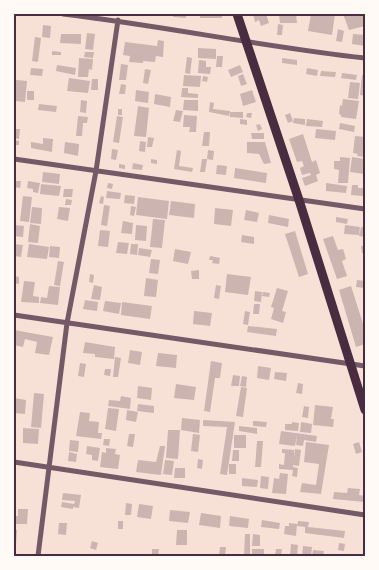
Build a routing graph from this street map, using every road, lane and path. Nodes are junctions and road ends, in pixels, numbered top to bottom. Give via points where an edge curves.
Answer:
1 (62, 14) edge
2 (237, 14) edge
3 (118, 20) junction
4 (247, 42) junction
5 (365, 58) edge
6 (14, 159) edge
7 (96, 170) junction
8 (299, 200) junction
9 (365, 209) edge
10 (14, 315) edge
11 (67, 322) junction
12 (350, 364) junction
13 (365, 366) edge
14 (365, 410) edge
15 (14, 462) edge
16 (49, 467) junction
17 (365, 516) edge
18 (38, 556) edge

1 - 3 street
2 - 4 main road
3 - 4 street
3 - 7 street
4 - 5 street
4 - 8 main road
6 - 7 street
7 - 8 street
7 - 11 street
8 - 9 street
8 - 12 main road
10 - 11 street
11 - 12 street
11 - 16 street
12 - 13 street
12 - 14 main road
15 - 16 street
16 - 17 street
16 - 18 street

